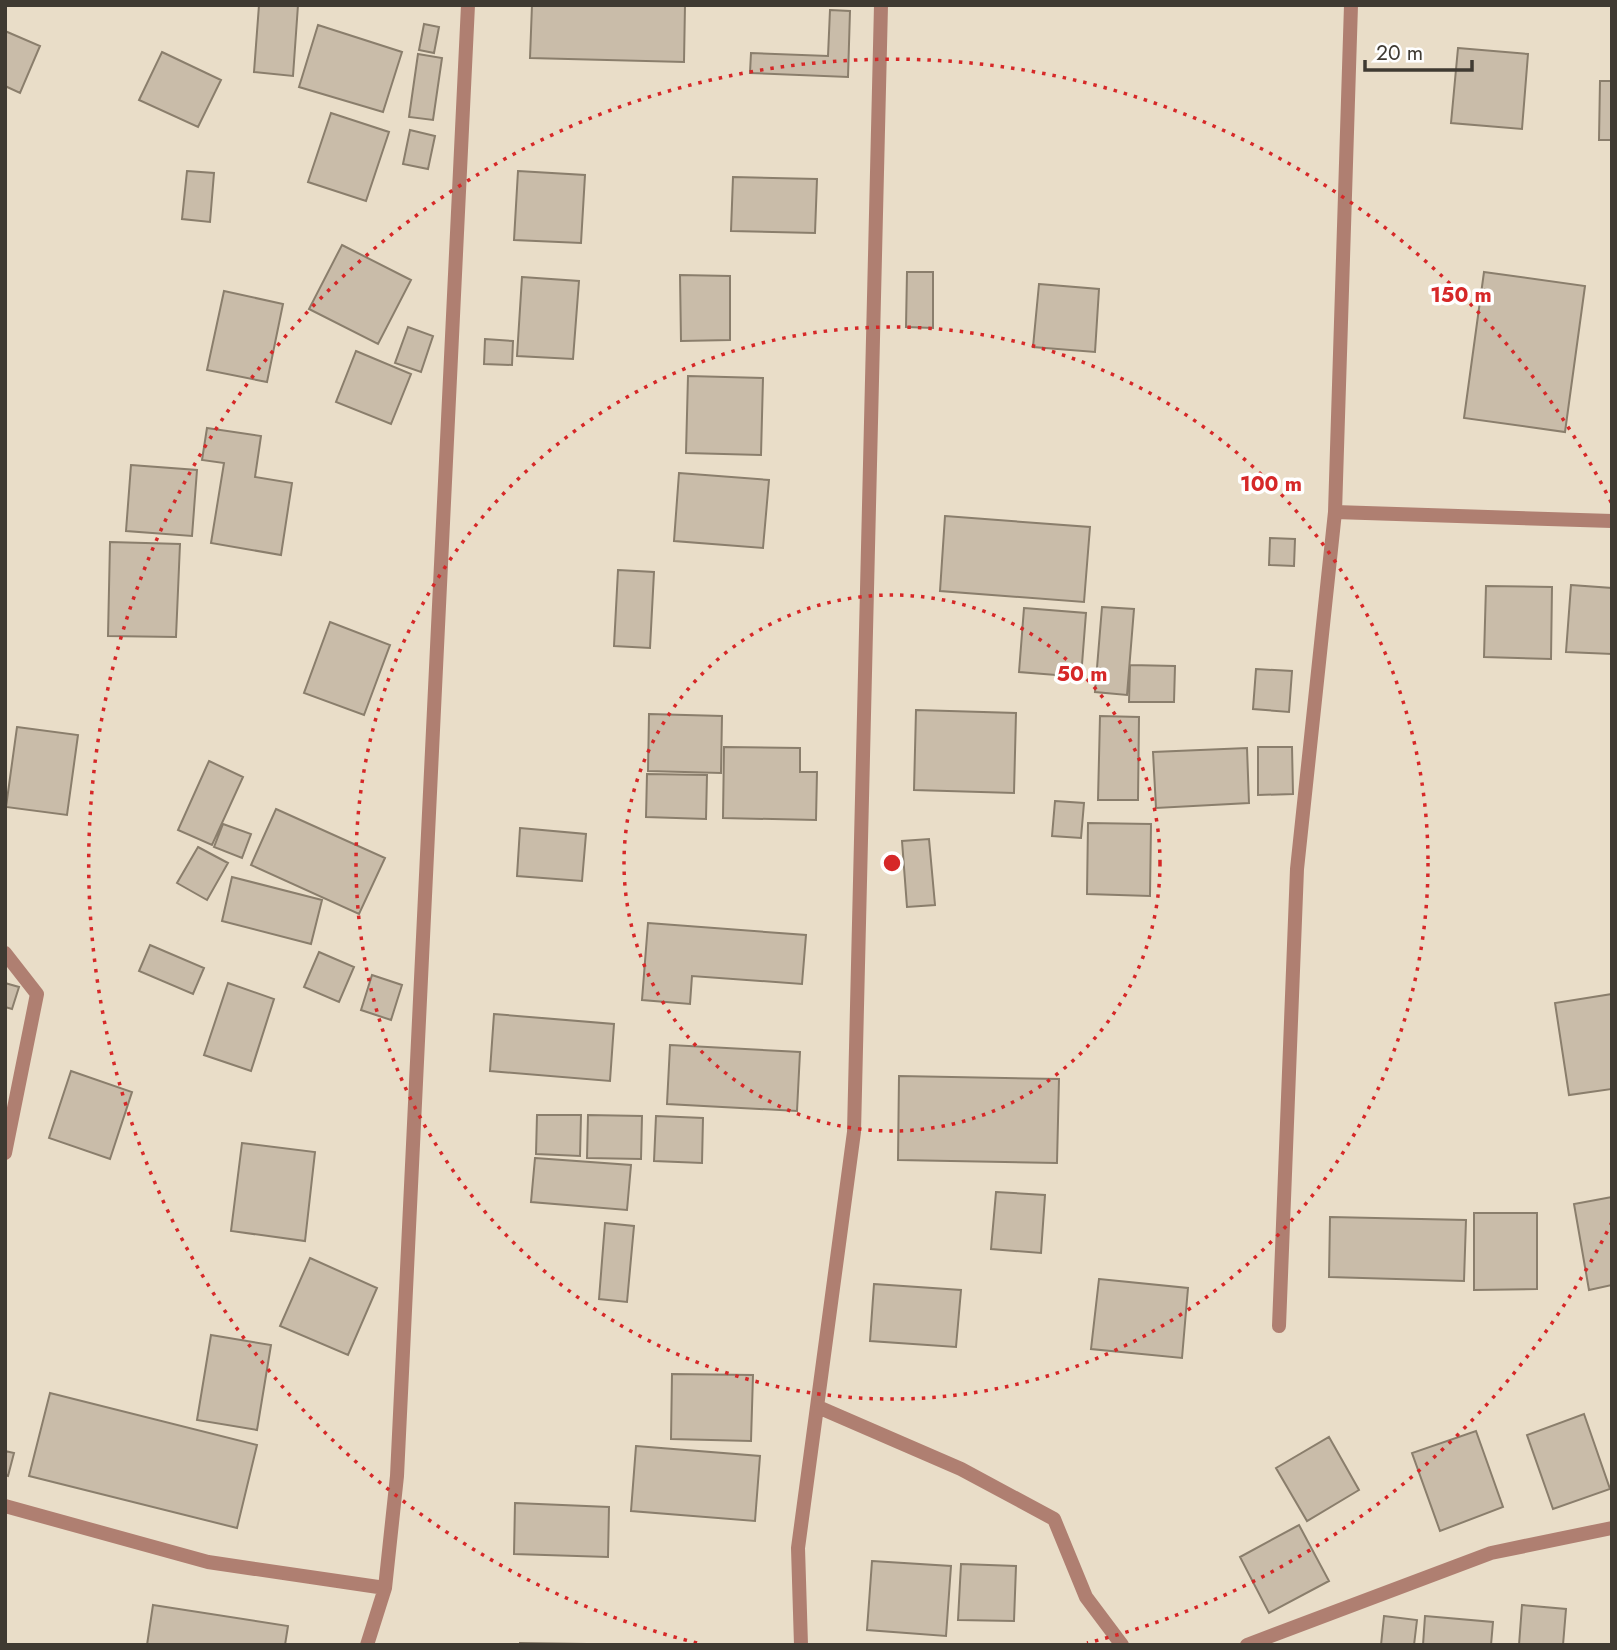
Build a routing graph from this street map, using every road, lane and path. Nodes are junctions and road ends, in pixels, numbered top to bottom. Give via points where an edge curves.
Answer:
1 (467, 5) edge
2 (881, 5) edge
3 (1351, 5) edge
4 (1335, 512) junction
5 (1612, 521) edge
6 (5, 953) edge
7 (5, 1153) edge
8 (1279, 1326) dead end
9 (818, 1407) junction
10 (5, 1506) edge
11 (1612, 1528) edge
12 (386, 1588) junction
13 (367, 1645) edge
14 (801, 1645) edge
15 (1122, 1645) edge
16 (1247, 1645) edge

1 - 12 street via 397,1476
2 - 9 street via 854,1132
3 - 4 street
4 - 5 street
4 - 8 street via 1297,869
6 - 7 street via 37,994
9 - 14 street via 798,1548
9 - 15 street via 961,1469 1054,1519 1086,1597
10 - 12 street via 208,1562
11 - 16 street via 1492,1553
12 - 13 street

